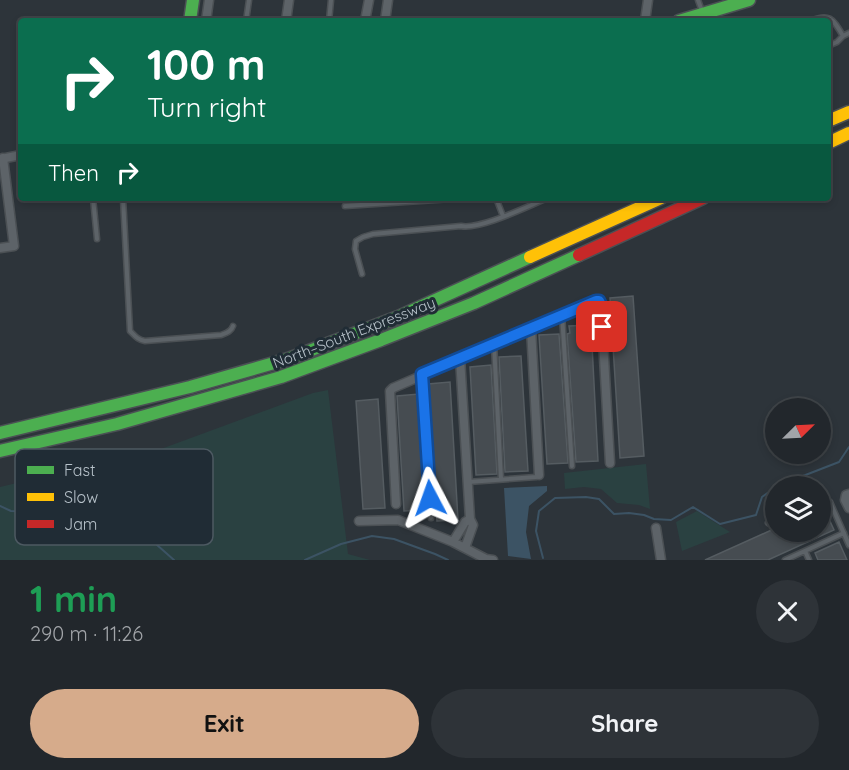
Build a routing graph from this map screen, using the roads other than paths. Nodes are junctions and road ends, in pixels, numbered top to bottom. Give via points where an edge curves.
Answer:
1 (193, 0) edge
2 (209, 0) edge
3 (249, 0) edge
4 (289, 0) edge
5 (331, 0) edge
6 (369, 0) edge
7 (388, 0) edge
8 (648, 0) edge
9 (698, 0) edge
10 (748, 0) edge
11 (702, 14) junction
12 (190, 18) edge
13 (206, 18) edge
14 (246, 18) edge
15 (286, 18) edge
16 (328, 18) edge
17 (366, 18) edge
18 (385, 18) edge
19 (645, 18) edge
20 (689, 18) edge
21 (831, 18) edge
22 (849, 33) edge
23 (843, 36) junction
24 (831, 45) edge
25 (849, 112) edge
26 (831, 121) edge
27 (849, 133) edge
28 (831, 141) edge
29 (18, 156) edge
30 (2, 159) edge
31 (93, 201) edge
32 (123, 201) edge
33 (421, 201) edge
34 (497, 201) edge
35 (540, 201) edge
36 (654, 201) edge
37 (696, 201) edge
38 (345, 206) dead end
39 (503, 216) junction
40 (97, 238) dead end
41 (0, 248) edge
42 (362, 274) dead end
43 (562, 315) junction
44 (233, 326) dead end
45 (531, 328) junction
46 (494, 343) junction
47 (460, 358) junction
48 (422, 374) junction
49 (0, 433) edge
50 (0, 452) edge
51 (610, 463) dead end
52 (572, 466) dead end
53 (539, 476) joint
54 (501, 479) junction
55 (467, 482) junction
56 (847, 495) edge
57 (396, 504) dead end
58 (831, 504) edge
59 (849, 508) edge
60 (431, 518) dead end
61 (470, 519) junction
62 (358, 521) dead end
63 (656, 528) dead end
64 (844, 533) junction
65 (453, 542) junction
66 (849, 545) edge
67 (465, 548) junction
68 (805, 551) junction
69 (493, 560) edge
70 (662, 560) edge
71 (785, 560) edge
72 (809, 560) edge

1 - 12 main road
2 - 13 street
3 - 14 lane
4 - 15 street
5 - 16 lane
6 - 17 street
7 - 18 street
8 - 19 street
9 - 11 lane
10 - 11 main road
11 - 20 main road
21 - 23 lane
22 - 23 lane
23 - 24 lane
25 - 26 main road
27 - 28 main road
29 - 30 street
30 - 41 street via 14,246
31 - 40 lane
32 - 44 lane via 130,331 134,336 145,341 221,335
33 - 38 lane
34 - 39 lane
35 - 39 lane
36 - 49 main road, North–South Expressway via 398,317 288,359
37 - 50 main road, North–South Expressway via 474,303 281,377 117,424
39 - 42 lane via 467,228 363,237 356,241 355,249
43 - 45 street
43 - 51 street via 596,301 601,305
43 - 52 lane
45 - 46 street
45 - 53 street
46 - 47 street
46 - 54 lane
47 - 48 street
47 - 55 street
48 - 57 street via 390,392
48 - 60 lane
53 - 54 lane
54 - 55 lane
55 - 61 street
56 - 59 street
58 - 64 lane
61 - 65 street
61 - 67 street via 473,525
62 - 65 street via 398,520
63 - 70 street
64 - 66 lane
64 - 68 lane
65 - 67 street
67 - 69 street
68 - 71 lane
68 - 72 lane

